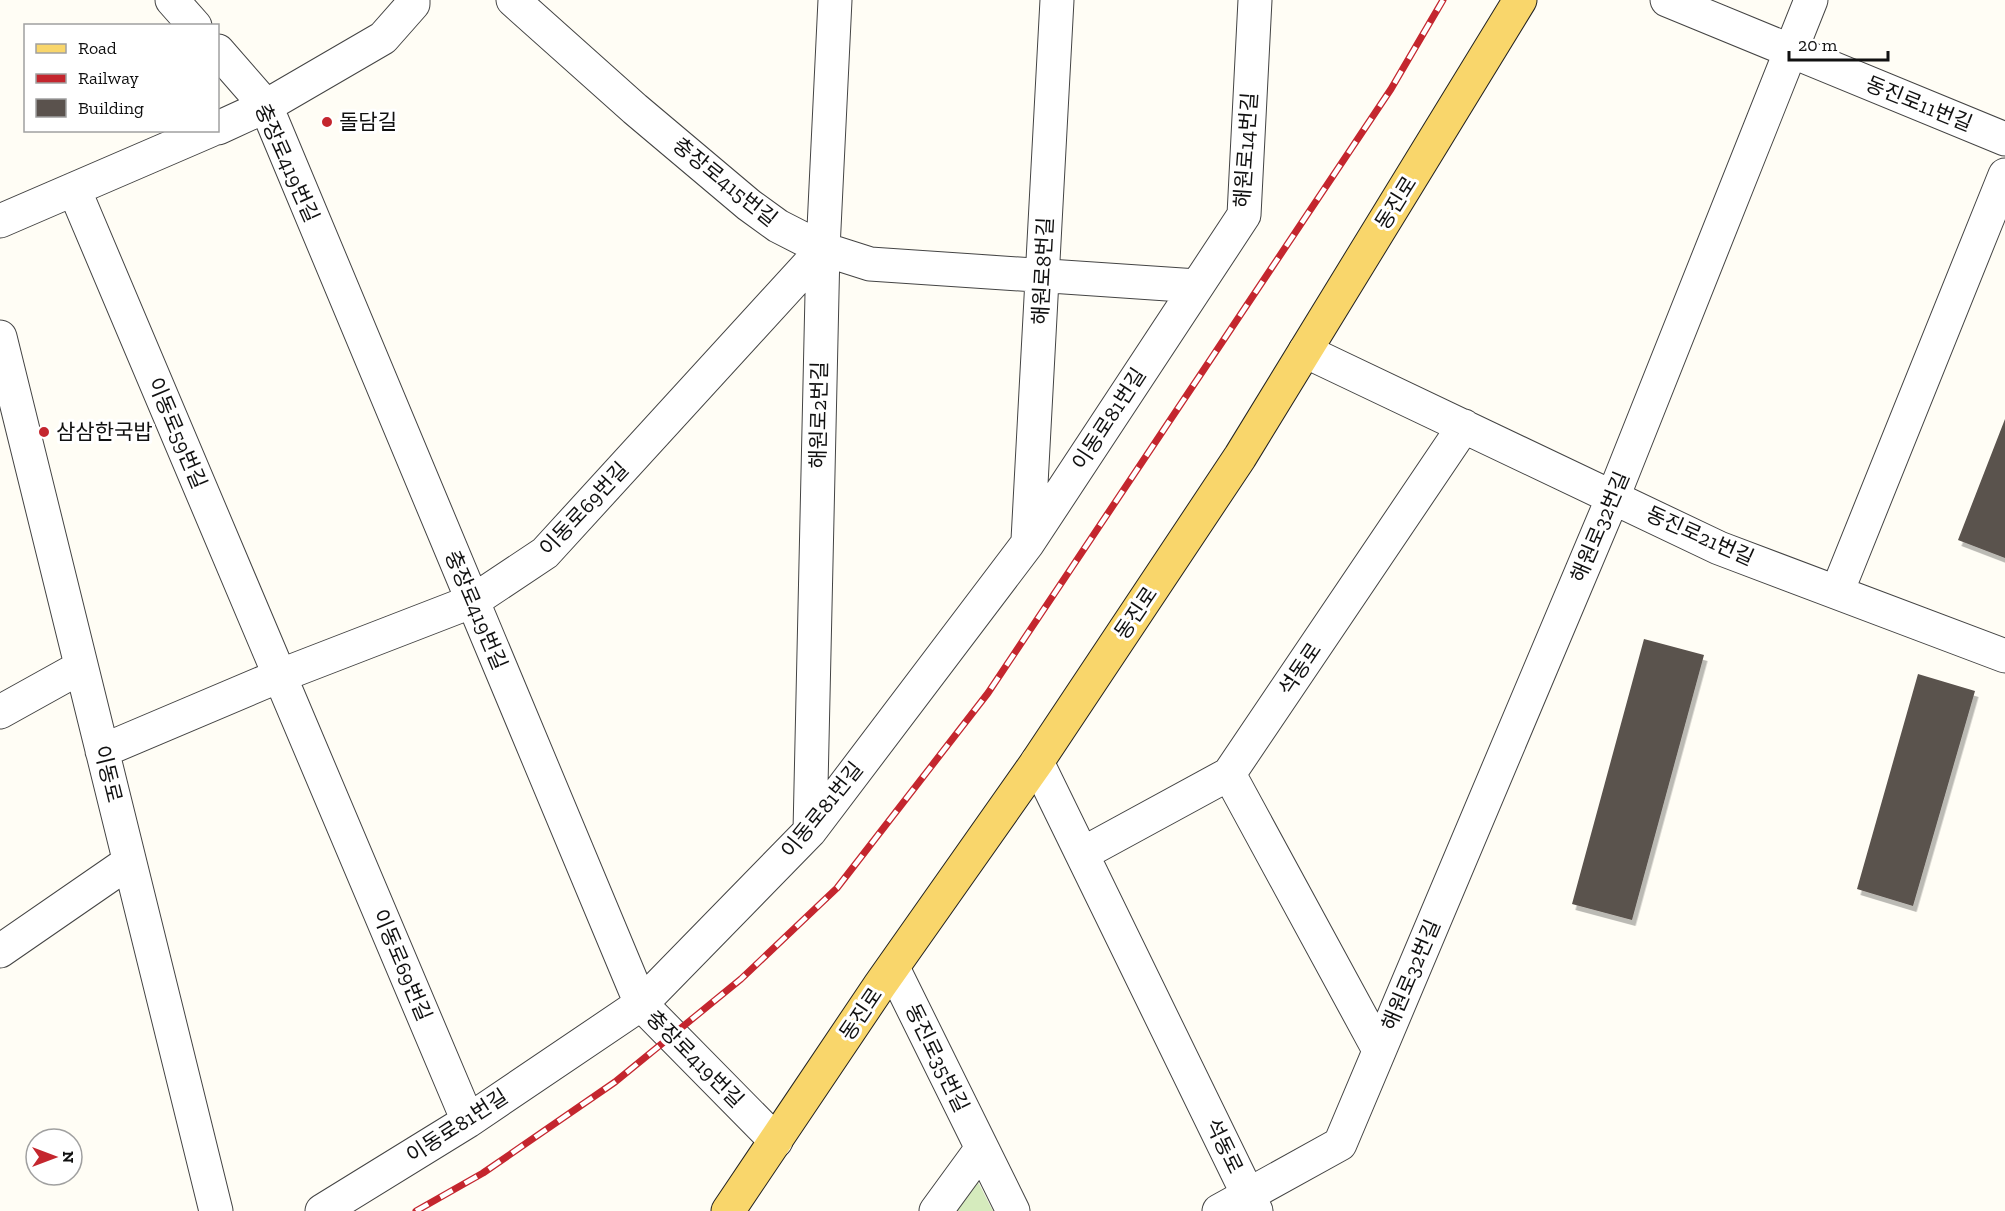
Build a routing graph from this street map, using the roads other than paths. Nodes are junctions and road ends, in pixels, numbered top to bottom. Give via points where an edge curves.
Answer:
1 (172, 0) edge
2 (413, 0) edge
3 (513, 0) edge
4 (835, 0) edge
5 (1057, 0) edge
6 (1255, 0) edge
7 (1520, 0) edge
8 (1667, 0) edge
9 (1811, 0) edge
10 (193, 24) edge
11 (1790, 51) junction
12 (219, 52) edge
13 (266, 106) junction
14 (219, 128) edge
15 (206, 132) edge
16 (2005, 139) edge
17 (2005, 175) edge
18 (74, 189) junction
19 (0, 221) edge
20 (823, 249) junction
21 (1042, 276) junction
22 (1197, 286) junction
23 (0, 337) edge
24 (1305, 351) junction
25 (1464, 426) junction
26 (13, 453) edge
27 (1613, 497) junction
28 (1028, 543) junction
29 (1837, 592) junction
30 (472, 601) junction
31 (2005, 656) edge
32 (81, 667) junction
33 (279, 676) junction
34 (0, 712) edge
35 (102, 751) junction
36 (1037, 762) junction
37 (1229, 774) junction
38 (810, 831) junction
39 (1082, 854) junction
40 (129, 862) junction
41 (0, 951) edge
42 (893, 968) junction
43 (641, 1004) junction
44 (1379, 1050) junction
45 (468, 1121) junction
46 (776, 1141) junction
47 (982, 1148) junction
48 (1253, 1204) edge
49 (216, 1211) edge
50 (322, 1211) edge
51 (728, 1211) edge
52 (936, 1211) edge
53 (1013, 1211) edge
54 (1219, 1211) edge

1 - 10 street
2 - 13 street via 383,38
3 - 20 street, 충장로415번길 via 749,206
4 - 20 street, 해원로2번길
5 - 21 street, 해원로8번길
6 - 22 street, 해원로14번길 via 1244,215
7 - 24 main road, 동진로
8 - 11 street, 동진로11번길
9 - 11 street, 해원로32번길
11 - 16 street, 동진로11번길
11 - 27 street, 해원로32번길
12 - 13 street, 충장로419번길
13 - 14 street
13 - 30 street, 충장로419번길
15 - 18 street
17 - 29 street
18 - 19 street
18 - 33 street, 이동로59번길
20 - 21 street, 충장로415번길 via 870,264
20 - 30 street, 이동로69번길 via 545,554
20 - 38 street, 해원로2번길
21 - 22 street, 충장로415번길
21 - 28 street, 해원로8번길
22 - 28 street, 이동로81번길
23 - 26 street, 이동로
24 - 25 street, 동진로21번길
24 - 36 main road, 동진로 via 1240,457
25 - 27 street, 동진로21번길
25 - 37 street, 석동로
26 - 32 street, 이동로
27 - 29 street, 동진로21번길 via 1719,548
27 - 44 street, 해원로32번길
28 - 38 street, 이동로81번길
29 - 31 street, 동진로21번길
30 - 33 street, 이동로69번길
30 - 43 street, 충장로419번길
32 - 34 street
32 - 35 street, 이동로
33 - 35 street, 이동로69번길
33 - 45 street, 이동로69번길
35 - 40 street, 이동로
36 - 39 street, 석동로
36 - 42 main road, 동진로
37 - 39 street, 석동로
37 - 44 street, 해원로32번길
38 - 43 street, 이동로81번길
39 - 48 street, 석동로
40 - 41 street
40 - 49 street, 이동로
42 - 46 main road, 동진로
42 - 47 street, 동진로35번길
43 - 45 street, 이동로81번길
43 - 46 street, 충장로419번길
44 - 48 street, 해원로32번길 via 1340,1144
45 - 50 street, 이동로81번길
46 - 51 main road, 동진로
47 - 52 street
47 - 53 street, 동진로35번길
48 - 54 street, 해원로32번길

